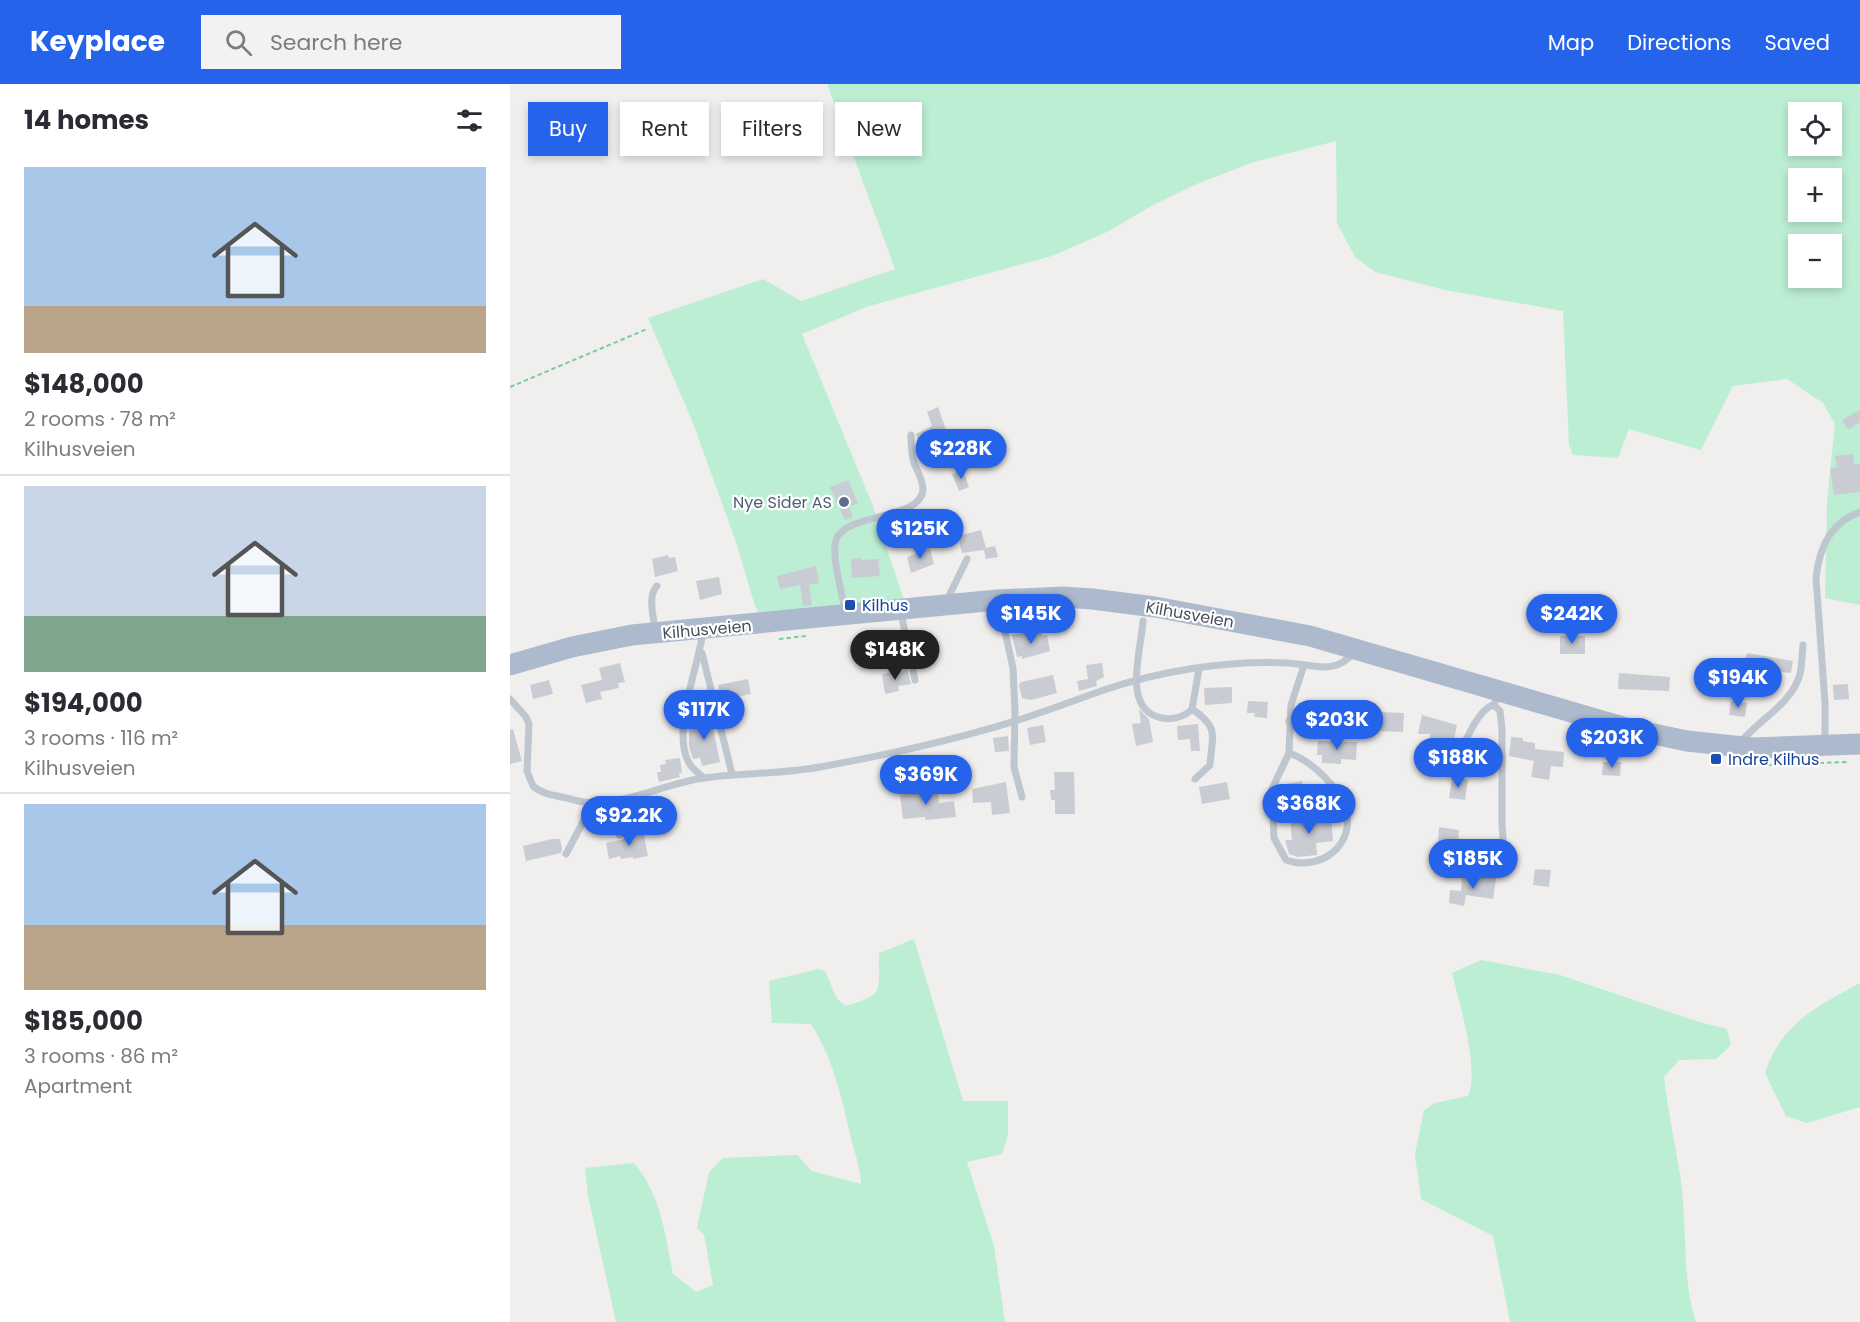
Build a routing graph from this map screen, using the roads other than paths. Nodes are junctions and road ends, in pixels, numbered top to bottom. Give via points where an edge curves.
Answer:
1 (911, 435) dead end
2 (1860, 512) edge
3 (967, 559) dead end
4 (657, 586) dead end
5 (945, 605) junction
6 (900, 610) junction
7 (846, 616) junction
8 (1002, 618) dead end
9 (1143, 621) dead end
10 (704, 629) junction
11 (656, 633) junction
12 (1803, 645) dead end
13 (1356, 649) junction
14 (701, 650) junction
15 (510, 665) edge
16 (1304, 665) junction
17 (1199, 669) junction
18 (915, 680) dead end
19 (1135, 681) junction
20 (1496, 698) junction
21 (510, 699) edge
22 (1192, 709) junction
23 (1289, 720) junction
24 (1014, 721) junction
25 (1359, 731) dead end
26 (1860, 744) edge
27 (1737, 747) junction
28 (1825, 747) junction
29 (1289, 753) junction
30 (1451, 773) dead end
31 (732, 774) junction
32 (704, 778) junction
33 (1195, 779) dead end
34 (643, 794) junction
35 (1022, 797) dead end
36 (593, 803) junction
37 (619, 835) dead end
38 (566, 854) dead end
39 (1504, 866) dead end

1 - 7 lane via 911,451 923,489 919,498 895,513 844,529 837,538 836,561
2 - 28 lane via 1831,532 1817,564
3 - 5 lane
4 - 11 lane via 652,596
5 - 6 main road, Kilhusveien
5 - 13 main road, Kilhusveien via 1034,598 1102,600 1246,623
6 - 7 main road, Kilhusveien
6 - 18 lane
7 - 10 main road, Kilhusveien
8 - 24 lane via 1013,668
9 - 19 lane
10 - 11 main road, Kilhusveien
10 - 14 lane
11 - 15 main road, Kilhusveien via 595,642
12 - 27 lane via 1800,675 1793,688
13 - 16 lane via 1348,660 1335,667
13 - 20 main road, Kilhusveien
14 - 31 lane
14 - 32 lane via 683,736 687,759
16 - 17 lane via 1251,664
16 - 23 lane
17 - 19 lane
17 - 22 lane
19 - 22 lane via 1141,701 1152,715 1171,718 1186,715
19 - 24 lane
20 - 27 main road, Kilhusveien via 1687,741
20 - 30 lane via 1475,722
20 - 39 lane via 1502,729
21 - 36 lane via 529,724 527,771 532,786 546,794
22 - 33 lane via 1208,720 1212,728 1210,765
23 - 25 lane
23 - 29 lane
24 - 31 lane via 915,748 823,766
24 - 35 lane via 1014,767
26 - 28 main road, Kilhusveien
27 - 28 main road, Kilhusveien
29 - 29 lane via 1272,789 1274,838 1286,860 1311,863 1324,859 1340,846 1347,814 1321,772
31 - 32 lane
32 - 34 lane
34 - 36 lane
34 - 37 lane
36 - 38 lane

